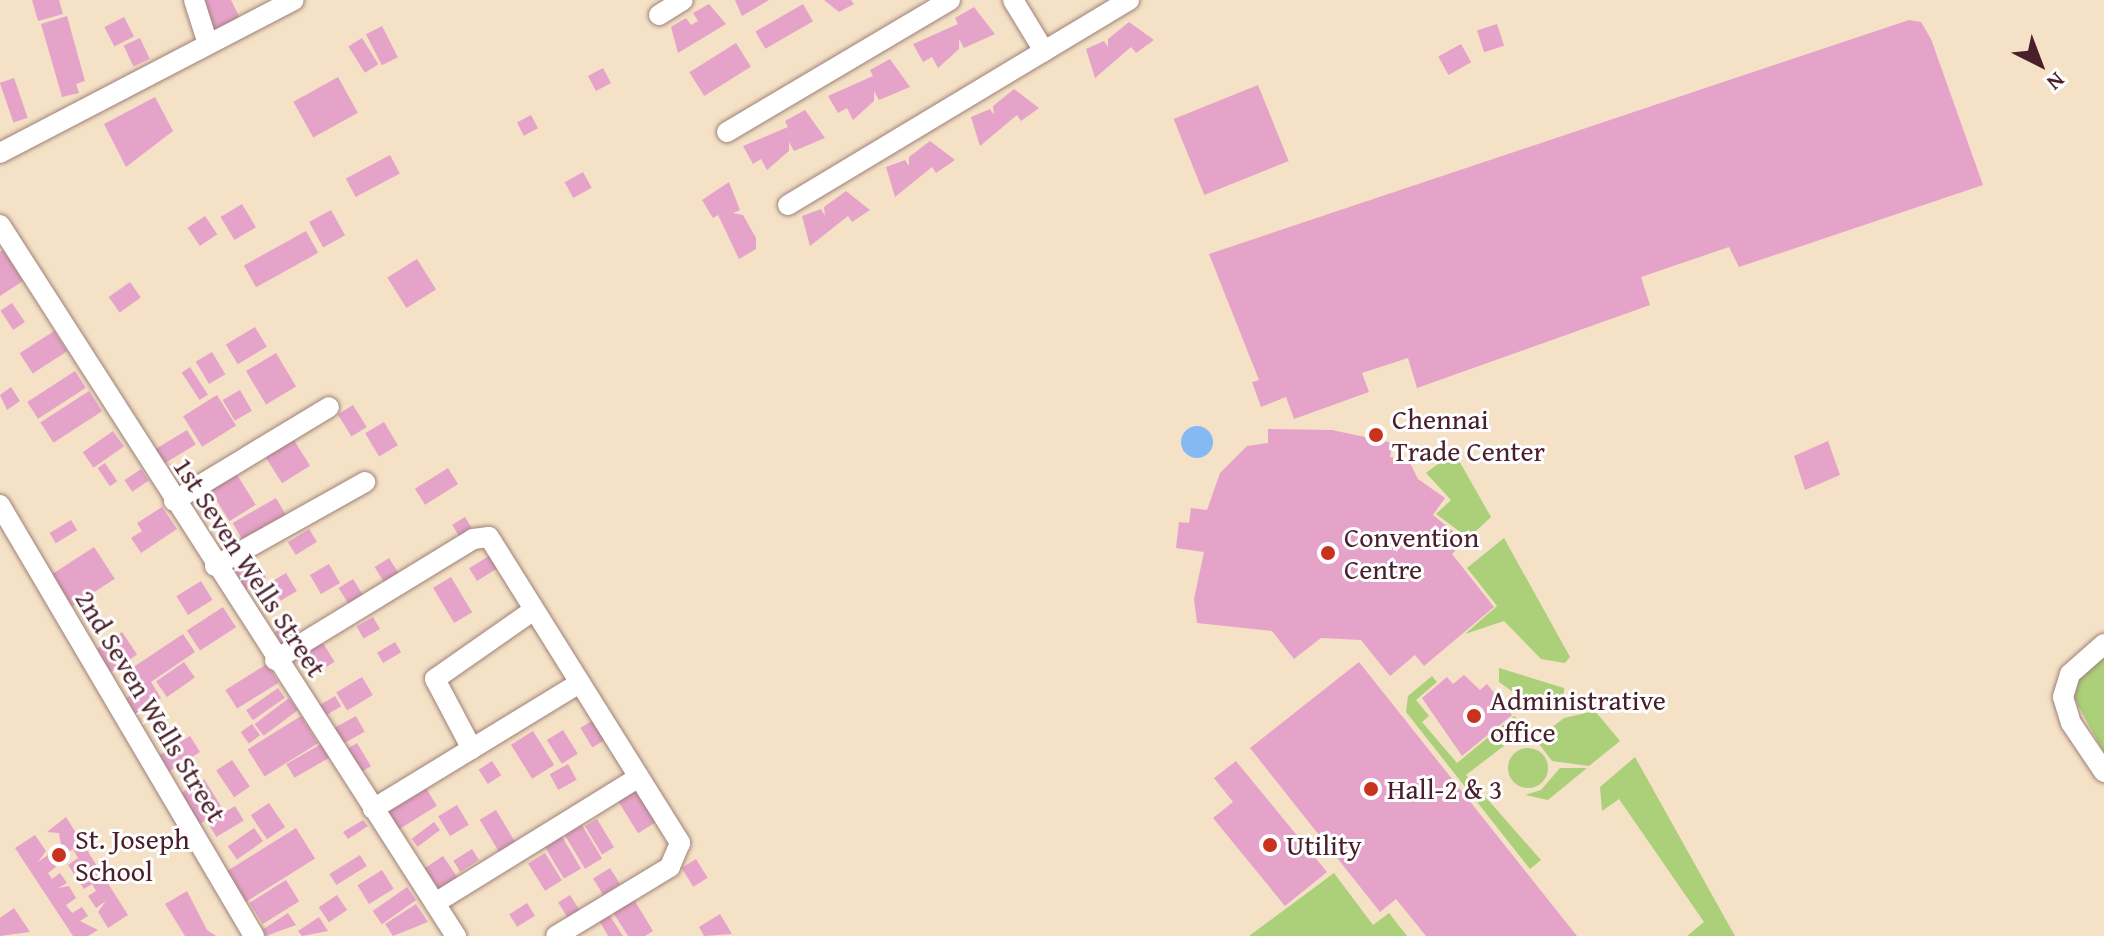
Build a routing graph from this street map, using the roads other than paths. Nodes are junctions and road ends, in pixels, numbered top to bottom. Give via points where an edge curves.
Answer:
1 (194, 0) edge
2 (683, 0) edge
3 (950, 0) edge
4 (1013, 0) edge
5 (1129, 0) edge
6 (282, 3) edge
7 (659, 15) dead end
8 (207, 41) junction
9 (1044, 51) junction
10 (727, 132) dead end
11 (0, 153) edge
12 (788, 205) dead end
13 (0, 225) edge
14 (329, 407) dead end
15 (365, 482) dead end
16 (174, 501) junction
17 (0, 505) edge
18 (215, 566) junction
19 (531, 612) junction
20 (2104, 644) edge
21 (275, 660) junction
22 (578, 684) junction
23 (472, 749) junction
24 (2104, 772) edge
25 (637, 778) junction
26 (373, 809) junction
27 (435, 903) junction
28 (254, 936) edge
29 (456, 936) edge
30 (556, 936) edge

1 - 8 street
2 - 7 street
3 - 10 street
4 - 9 street
5 - 9 street
6 - 8 street
8 - 11 street
9 - 12 street
13 - 16 street, 1st Seven Wells Street
14 - 16 street
15 - 18 street
16 - 18 street, 1st Seven Wells Street
17 - 28 street, 2nd Seven Wells Street
18 - 21 street, 1st Seven Wells Street
19 - 21 street via 483,535
19 - 22 street
19 - 23 street via 435,679
20 - 24 street via 2070,674 2063,697 2071,723
21 - 26 street, 1st Seven Wells Street
22 - 23 street
22 - 25 street
23 - 26 street
25 - 27 street
25 - 30 street via 680,843 677,860
26 - 27 street, 1st Seven Wells Street
27 - 29 street, 1st Seven Wells Street

